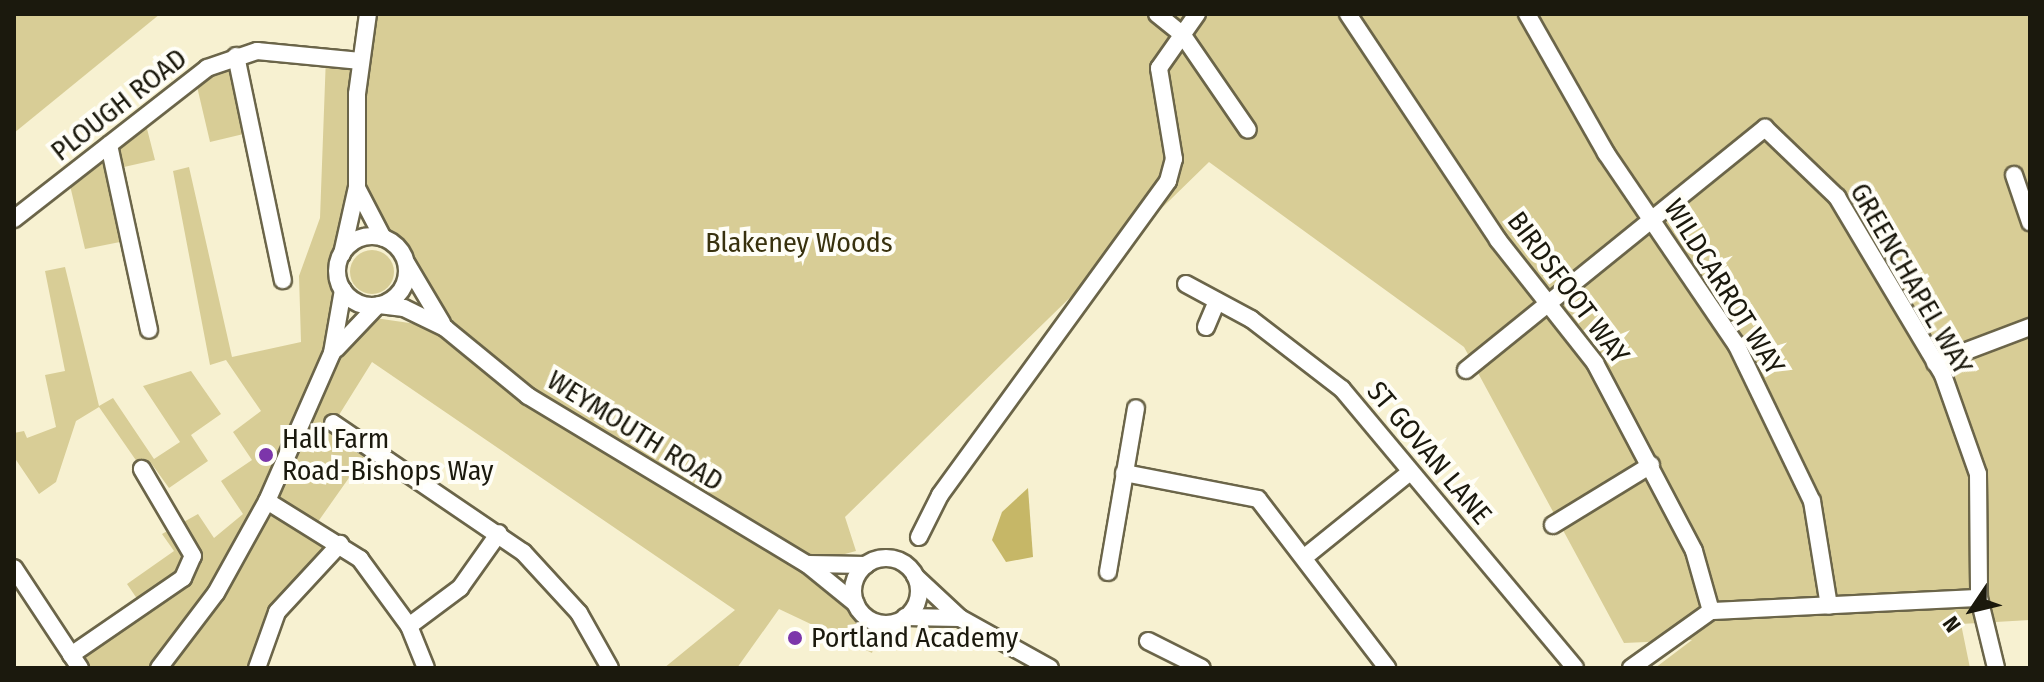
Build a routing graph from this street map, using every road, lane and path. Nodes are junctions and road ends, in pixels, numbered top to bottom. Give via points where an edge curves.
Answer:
1 (368, 14) edge
2 (1157, 14) edge
3 (1197, 14) edge
4 (1348, 14) edge
5 (1527, 14) edge
6 (1182, 34) junction
7 (236, 56) junction
8 (361, 61) junction
9 (1248, 130) dead end
10 (109, 145) junction
11 (2014, 175) dead end
12 (357, 187) junction
13 (14, 219) edge
14 (1655, 221) junction
15 (2030, 222) edge
16 (383, 238) junction
17 (342, 254) junction
18 (406, 263) junction
19 (283, 280) dead end
20 (1186, 284) dead end
21 (343, 290) junction
22 (1217, 301) junction
23 (1551, 302) junction
24 (378, 306) junction
25 (1206, 327) dead end
26 (2030, 327) edge
27 (445, 328) junction
28 (149, 330) dead end
29 (332, 353) junction
30 (1935, 363) junction
31 (1466, 370) dead end
32 (1136, 408) dead end
33 (333, 423) dead end
34 (1651, 465) junction
35 (142, 469) dead end
36 (1410, 472) junction
37 (1124, 473) junction
38 (267, 501) junction
39 (1553, 525) dead end
40 (499, 533) junction
41 (919, 537) dead end
42 (340, 544) junction
43 (1306, 556) junction
44 (807, 564) junction
45 (866, 565) junction
46 (14, 568) edge
47 (1108, 572) dead end
48 (915, 576) junction
49 (1979, 598) junction
50 (856, 604) junction
51 (1829, 606) junction
52 (1711, 611) junction
53 (905, 617) junction
54 (960, 618) junction
55 (409, 626) junction
56 (1148, 641) dead end
57 (76, 661) edge
58 (607, 667) edge
59 (159, 668) edge
60 (257, 668) edge
61 (426, 668) edge
62 (1050, 668) edge
63 (1202, 668) edge
64 (1387, 668) edge
65 (1575, 668) edge
66 (1631, 668) edge
67 (1996, 668) edge

1 - 8 street
2 - 6 street
3 - 6 street
4 - 23 street, BIRDSFOOT WAY via 1498,240
5 - 14 street, WILDCARROT WAY via 1606,153
6 - 9 street
6 - 41 street via 1159,68 1159,101 1174,159 1168,181 940,495
7 - 8 street, PLOUGH ROAD via 257,51
7 - 10 street, PLOUGH ROAD via 207,68
7 - 19 street
8 - 12 street
10 - 13 street, PLOUGH ROAD
10 - 28 street
11 - 15 street
12 - 16 street
12 - 17 street
14 - 23 street
14 - 30 street, GREENCHAPEL WAY via 1765,128 1837,197
14 - 51 street, WILDCARROT WAY via 1736,344 1812,501
16 - 17 street via 359,239
16 - 18 street
17 - 21 street
18 - 24 street via 399,295
18 - 27 street, WEYMOUTH ROAD
20 - 22 street, ST GOVAN LANE
21 - 24 street via 358,303
21 - 29 street
22 - 25 street
22 - 36 street, ST GOVAN LANE via 1251,319 1342,389
23 - 31 street
23 - 34 street, BIRDSFOOT WAY via 1595,363
24 - 27 street, WEYMOUTH ROAD via 404,308
24 - 29 street
26 - 30 street
27 - 44 street, WEYMOUTH ROAD via 528,396 612,452
29 - 38 street
30 - 49 street, GREENCHAPEL WAY via 1978,474
32 - 37 street
33 - 40 street
34 - 39 street
34 - 52 street, BIRDSFOOT WAY via 1694,551
35 - 57 street via 193,556 183,578
36 - 43 street
36 - 65 street, ST GOVAN LANE
37 - 43 street via 1258,499
37 - 47 street
38 - 42 street
38 - 59 street via 216,593
40 - 55 street via 460,588
40 - 58 street via 579,613
42 - 55 street via 360,559
42 - 60 street via 277,612
43 - 64 street
44 - 45 street, WEYMOUTH ROAD
44 - 50 street, WEYMOUTH ROAD
45 - 48 street via 890,558
45 - 50 street via 854,583
46 - 57 street
48 - 53 street via 916,603
48 - 54 street
49 - 51 street
49 - 67 street, GREENCHAPEL WAY
50 - 53 street via 879,623
51 - 52 street
52 - 66 street
53 - 54 street
54 - 62 street
55 - 61 street
56 - 63 street

